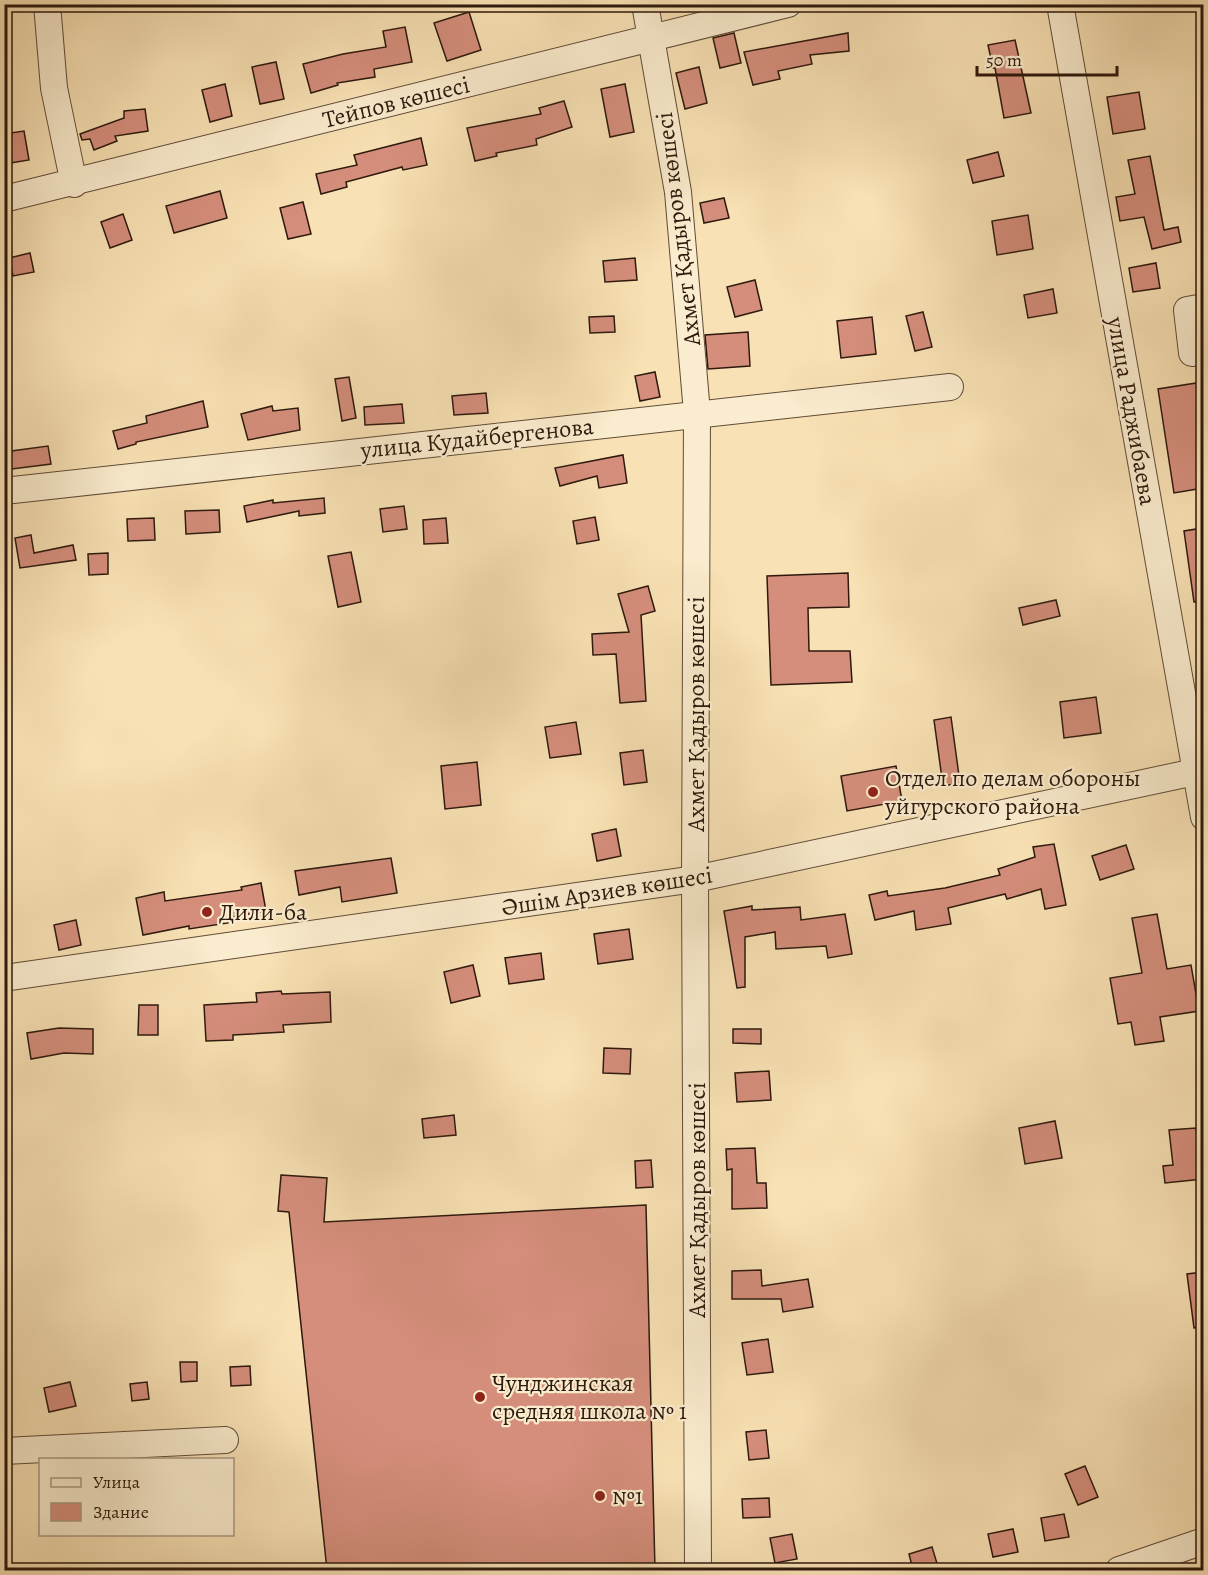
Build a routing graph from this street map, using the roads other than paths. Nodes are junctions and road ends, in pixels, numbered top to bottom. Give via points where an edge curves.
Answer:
1 (47, 4) edge
2 (645, 4) edge
3 (788, 4) edge
4 (1060, 4) edge
5 (652, 37) junction
6 (74, 184) junction
7 (4, 199) edge
8 (1203, 307) edge
9 (1192, 353) dead end
10 (950, 387) dead end
11 (697, 413) junction
12 (4, 491) edge
13 (1199, 771) edge
14 (1203, 817) edge
15 (695, 879) junction
16 (4, 978) edge
17 (225, 1440) dead end
18 (4, 1451) edge
19 (1203, 1541) edge
20 (699, 1570) edge
21 (1119, 1570) edge

1 - 6 street via 54,88
2 - 5 street, Ахмет Қадыров көшесі
3 - 5 street, Тейпов көшесі
4 - 13 street, улица Раджибаева
5 - 6 street, Тейпов көшесі
5 - 11 street, Ахмет Қадыров көшесі via 678,192
6 - 7 street, Тейпов көшесі
8 - 9 street via 1187,310
10 - 11 street, улица Кудайбергенова
11 - 12 street, улица Кудайбергенова
11 - 15 street, Ахмет Қадыров көшесі
13 - 14 street, улица Раджибаева
13 - 15 street, Әшім Арзиев көшесі
15 - 16 street, Әшім Арзиев көшесі
15 - 20 street, Ахмет Қадыров көшесі
17 - 18 street
19 - 21 street

